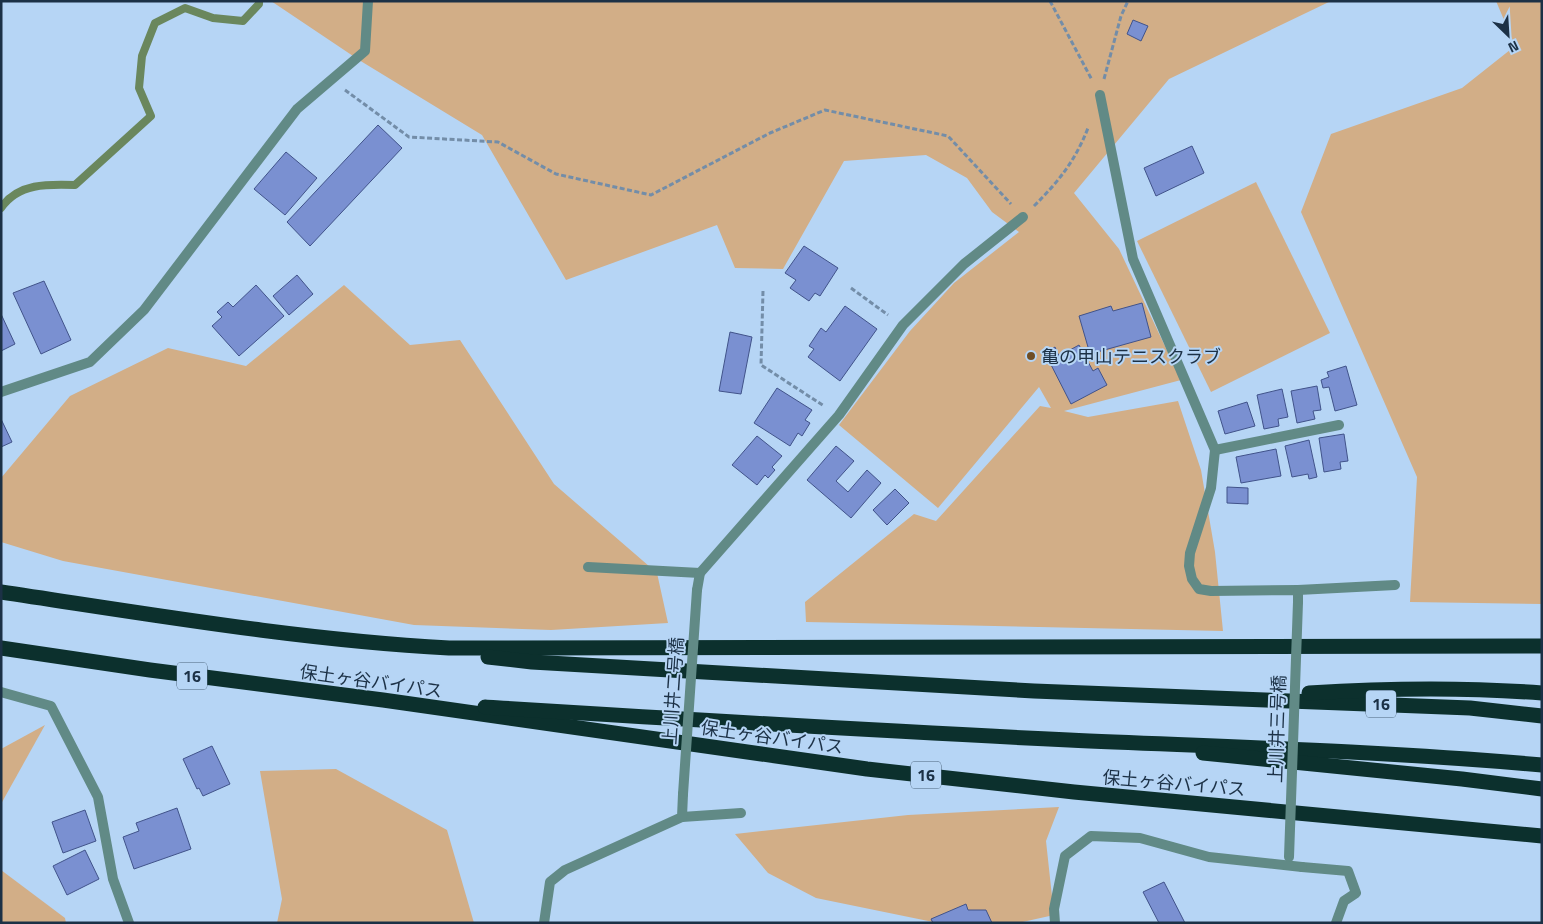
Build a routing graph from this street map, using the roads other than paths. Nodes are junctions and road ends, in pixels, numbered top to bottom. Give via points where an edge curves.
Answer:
1 (368, 1) edge
2 (1100, 95) road end
3 (1024, 217) road end
4 (1, 392) edge
5 (1339, 425) dead end
6 (1215, 450) junction
7 (588, 567) dead end
8 (700, 574) junction
9 (1395, 585) dead end
10 (1298, 590) junction
11 (1, 592) edge
12 (382, 645) junction
13 (1542, 646) edge
14 (1, 648) edge
15 (1, 692) edge
16 (1542, 693) edge
17 (1220, 697) junction
18 (383, 700) junction
19 (1542, 716) edge
20 (1107, 741) junction
21 (1542, 765) edge
22 (1542, 789) edge
23 (742, 813) dead end
24 (682, 817) junction
25 (1542, 836) edge
26 (1290, 862) junction
27 (129, 923) edge
28 (544, 923) edge
29 (1054, 923) edge
30 (1336, 923) edge

1 - 4 street via 366,51 296,109 144,310 90,362
2 - 6 street via 1133,259
3 - 8 street via 964,264 903,325 839,415
5 - 6 street
6 - 10 street via 1211,488 1190,553 1192,579 1199,589 1211,591
7 - 8 street
8 - 24 street, 上川井二号橋, bridge via 696,590
9 - 10 street
10 - 26 street, 上川井三号橋, bridge
11 - 12 highway, 16
12 - 13 highway, 16 via 524,649
12 - 17 highway, 16 via 532,662 888,684
14 - 18 highway, 保土ヶ谷バイパス / 16
15 - 27 street via 51,706 98,798 113,879
16 - 17 highway, 16 via 1485,688 1375,689
17 - 19 highway, 16 via 1470,708
18 - 20 highway, 16 via 863,730
18 - 25 highway, 保土ヶ谷バイパス / 16 via 867,769
20 - 21 highway, 16 via 1287,748
20 - 22 highway, 16 via 1253,760
23 - 24 street
24 - 28 street via 565,870 550,882
26 - 29 street via 1208,857 1140,838 1091,836 1065,856
26 - 30 street via 1302,867 1348,871 1356,893 1344,901

